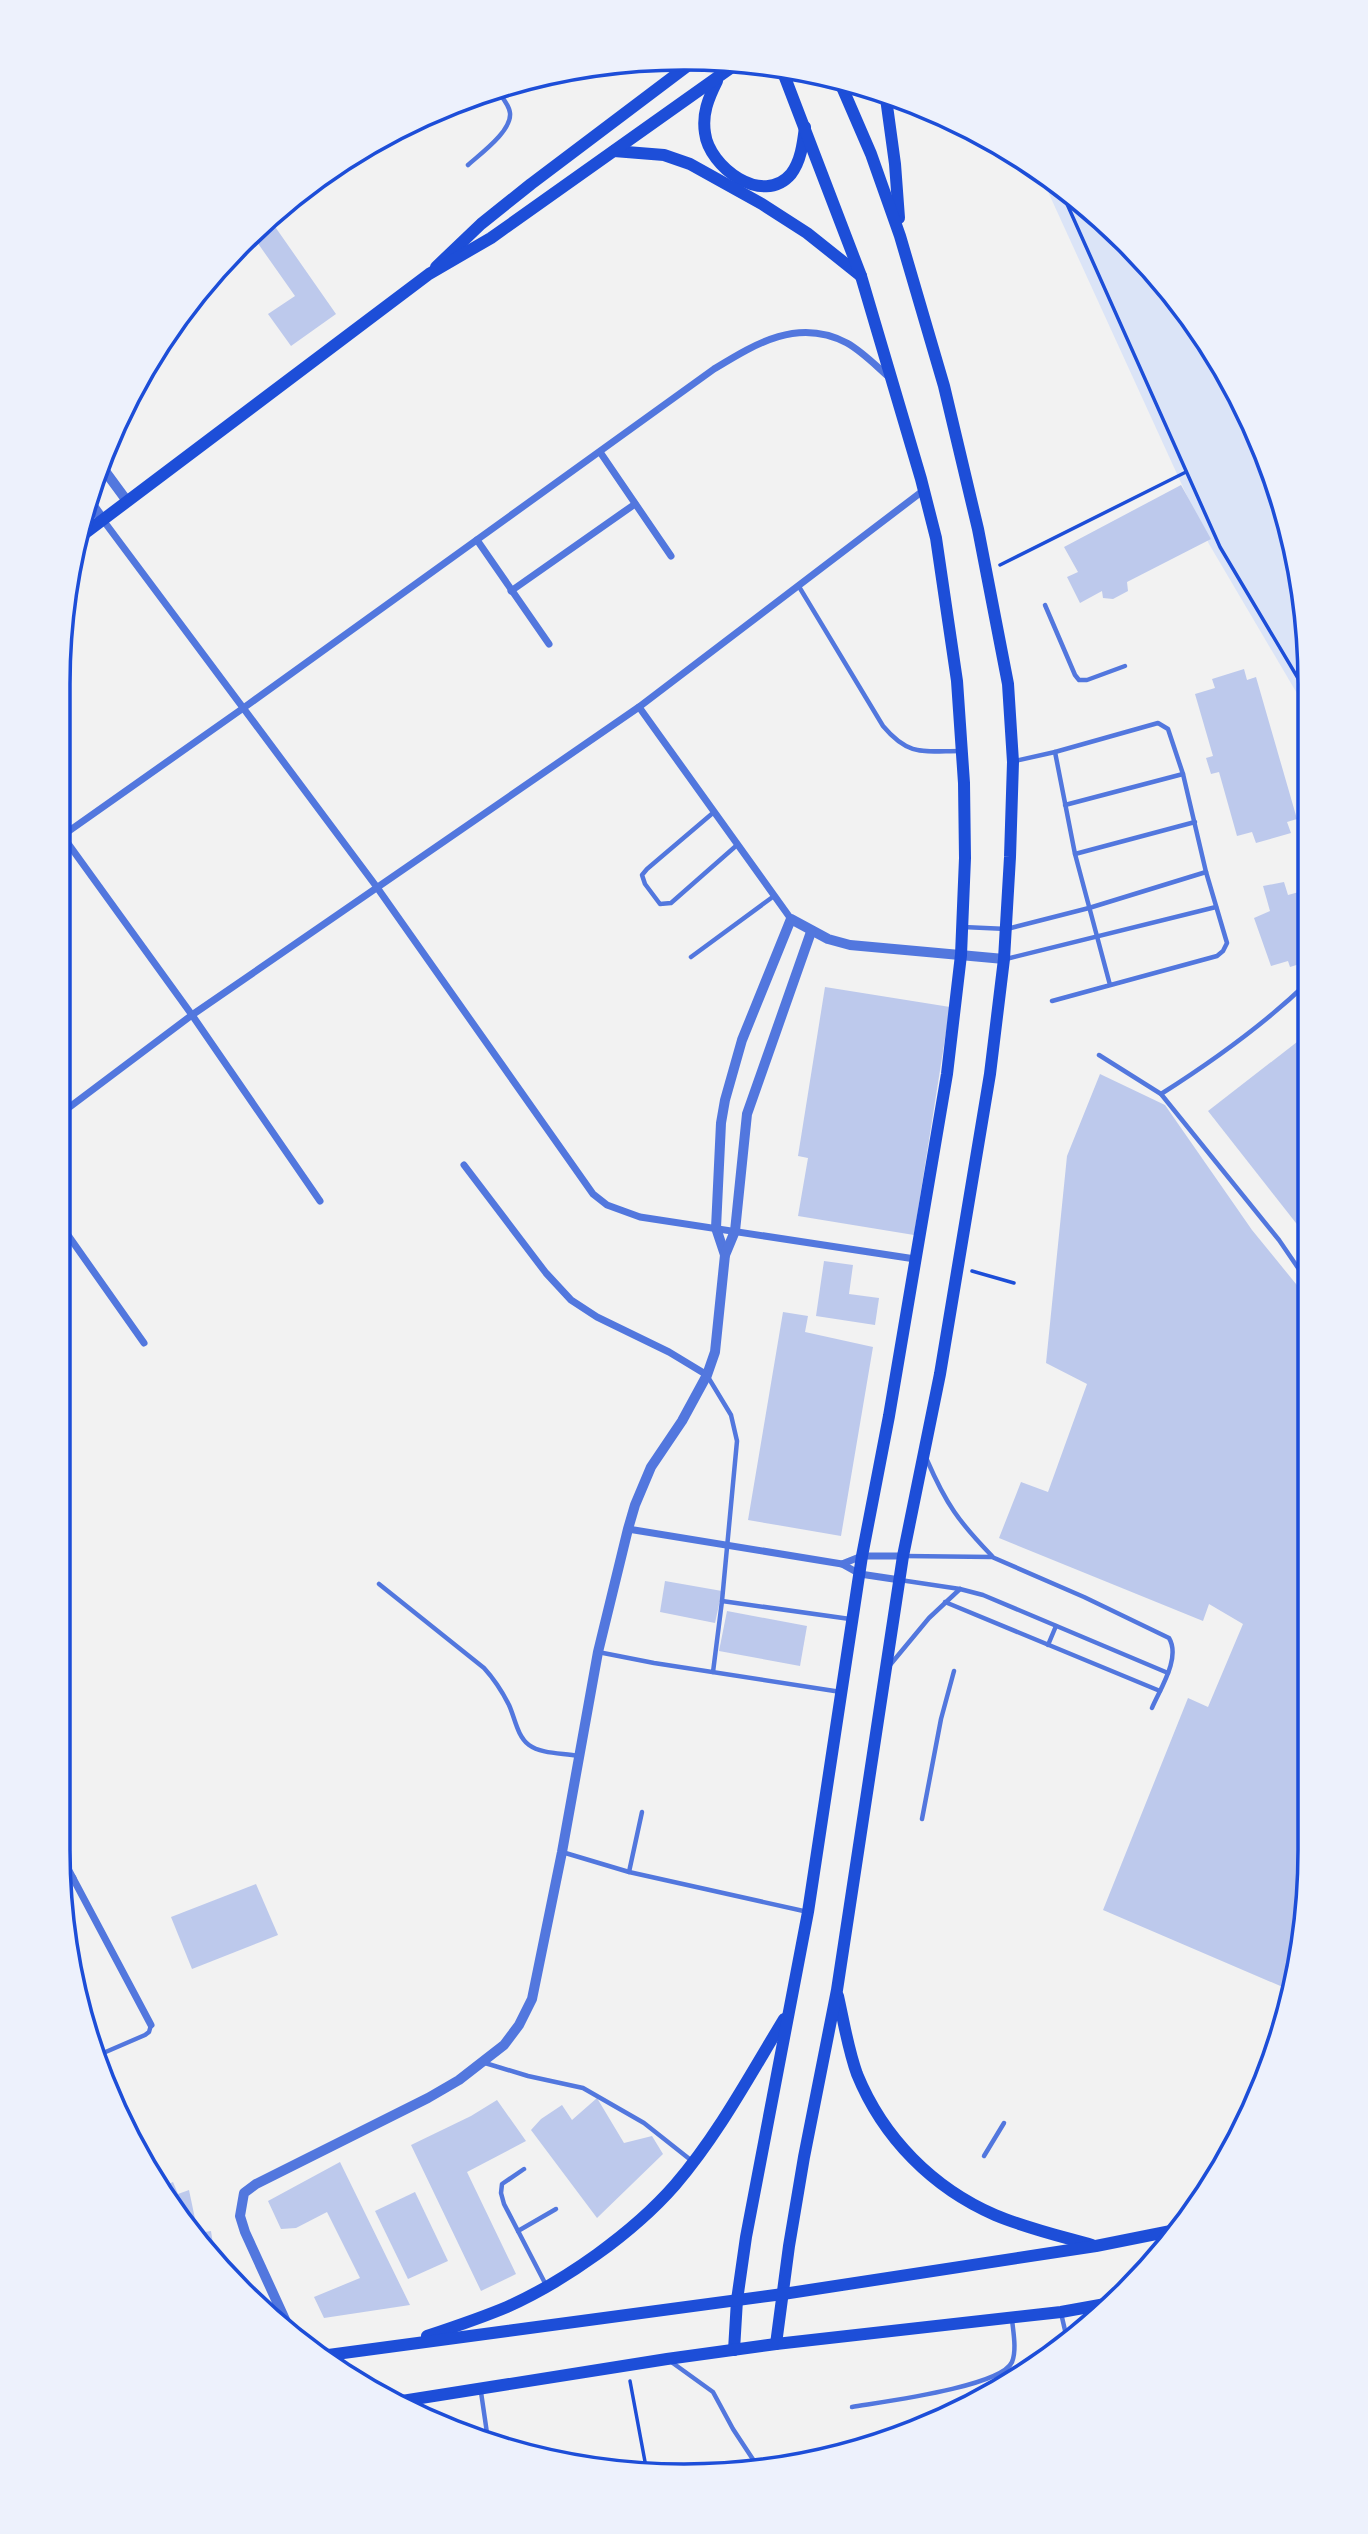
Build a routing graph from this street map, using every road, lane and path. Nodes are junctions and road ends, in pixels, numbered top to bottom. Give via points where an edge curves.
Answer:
1 (682, 70) edge
2 (727, 71) edge
3 (719, 78) junction
4 (786, 79) edge
5 (844, 91) edge
6 (503, 98) edge
7 (887, 105) edge
8 (805, 125) junction
9 (614, 151) junction
10 (468, 165) dead end
11 (1067, 204) edge
12 (900, 236) junction
13 (429, 274) junction
14 (861, 276) junction
15 (892, 380) junction
16 (600, 452) junction
17 (1186, 472) junction
18 (108, 474) edge
19 (924, 489) junction
20 (127, 500) junction
21 (635, 504) junction
22 (96, 510) edge
23 (103, 520) junction
24 (90, 530) edge
25 (477, 540) junction
26 (671, 556) dead end
27 (987, 571) junction
28 (798, 586) junction
29 (511, 591) junction
30 (1045, 605) dead end
31 (549, 644) dead end
32 (1125, 666) dead end
33 (1298, 678) edge
34 (639, 707) junction
35 (242, 709) junction
36 (962, 751) junction
37 (1055, 752) junction
38 (1013, 762) junction
39 (1183, 774) junction
40 (1065, 805) junction
41 (714, 812) junction
42 (1195, 821) junction
43 (70, 828) edge
44 (737, 845) junction
45 (70, 849) edge
46 (1076, 854) junction
47 (1206, 872) junction
48 (376, 886) junction
49 (774, 896) junction
50 (1216, 907) junction
51 (1089, 908) junction
52 (791, 919) junction
53 (962, 927) junction
54 (1007, 929) junction
55 (811, 932) junction
56 (1096, 937) junction
57 (961, 955) junction
58 (691, 957) dead end
59 (1004, 959) junction
60 (1110, 985) junction
61 (1298, 991) edge
62 (1052, 1001) dead end
63 (192, 1015) junction
64 (1099, 1055) dead end
65 (1161, 1094) junction
66 (70, 1107) edge
67 (464, 1164) dead end
68 (320, 1200) dead end
69 (716, 1228) junction
70 (735, 1231) junction
71 (70, 1238) edge
72 (725, 1255) junction
73 (915, 1259) junction
74 (1298, 1267) edge
75 (144, 1343) dead end
76 (707, 1375) junction
77 (924, 1454) junction
78 (628, 1529) junction
79 (726, 1544) junction
80 (862, 1556) junction
81 (903, 1556) junction
82 (992, 1557) junction
83 (842, 1564) junction
84 (860, 1574) junction
85 (900, 1580) junction
86 (379, 1584) dead end
87 (960, 1589) junction
88 (722, 1601) junction
89 (945, 1602) junction
90 (854, 1620) junction
91 (1056, 1626) junction
92 (1048, 1645) junction
93 (598, 1652) junction
94 (887, 1668) junction
95 (954, 1671) dead end
96 (713, 1672) junction
97 (1168, 1673) junction
98 (1160, 1690) junction
99 (842, 1693) junction
100 (1152, 1708) dead end
101 (578, 1756) junction
102 (642, 1812) dead end
103 (922, 1819) dead end
104 (562, 1852) junction
105 (628, 1872) junction
106 (71, 1873) edge
107 (73, 1878) joint
108 (808, 1912) junction
109 (837, 1990) junction
110 (788, 2013) junction
111 (151, 2025) joint
112 (105, 2052) edge
113 (484, 2062) junction
114 (1004, 2123) dead end
115 (984, 2156) dead end
116 (693, 2162) junction
117 (524, 2169) dead end
118 (556, 2209) dead end
119 (518, 2231) junction
120 (1164, 2232) edge
121 (1096, 2246) junction
122 (546, 2286) junction
123 (783, 2294) junction
124 (737, 2300) junction
125 (1093, 2308) edge
126 (1061, 2312) junction
127 (283, 2315) edge
128 (1012, 2317) junction
129 (1065, 2331) edge
130 (776, 2344) junction
131 (402, 2345) junction
132 (734, 2350) junction
133 (334, 2354) edge
134 (667, 2359) junction
135 (628, 2365) junction
136 (480, 2388) junction
137 (410, 2400) edge
138 (852, 2407) dead end
139 (487, 2431) edge
140 (753, 2460) edge
141 (645, 2463) edge

1 - 13 main road via 531,184
2 - 3 main road
3 - 8 main road via 704,113 705,136 712,154 734,176 763,186 782,181 801,154
3 - 9 main road
4 - 8 main road
5 - 12 main road
6 - 10 lane via 510,116 507,127
7 - 12 main road
8 - 14 main road
9 - 13 main road via 491,238
9 - 14 main road via 664,155 690,164 796,226
11 - 17 path
12 - 27 main road via 947,399
13 - 20 main road
14 - 15 main road
15 - 16 street via 833,338 800,334 769,339 714,369
15 - 19 main road
16 - 21 street
16 - 25 street
17 - 27 path
17 - 33 path via 1220,547
18 - 20 street
19 - 28 street
19 - 36 main road via 948,615
20 - 23 main road
21 - 26 street
21 - 29 street
22 - 23 street
23 - 24 main road
23 - 35 street
25 - 29 street
25 - 35 street
27 - 38 main road via 1005,662
28 - 34 street
28 - 36 lane via 895,741 908,749
29 - 31 street
30 - 32 lane via 1079,680
34 - 41 street
34 - 48 street
35 - 43 street
35 - 48 street
36 - 53 main road
37 - 38 lane
37 - 39 lane via 1158,723 1168,729
37 - 40 lane
38 - 54 main road
39 - 40 lane
39 - 42 lane
40 - 46 lane
41 - 44 street
41 - 44 lane via 647,869 642,875 645,884 660,904 671,903
42 - 46 lane
42 - 47 lane
44 - 49 street
45 - 63 street
46 - 51 lane
47 - 50 lane
47 - 51 lane
48 - 63 street
48 - 69 street via 593,1194 621,1212
49 - 52 street
49 - 58 lane
50 - 56 lane
50 - 60 lane via 1227,943 1217,956
51 - 54 lane
51 - 56 lane
52 - 55 street
52 - 69 street via 742,1040 725,1100
53 - 54 lane
53 - 57 main road
54 - 59 main road
55 - 57 street via 850,945
55 - 70 street via 750,1101
56 - 59 lane
56 - 60 lane
57 - 59 street
57 - 73 main road via 947,1074
59 - 77 main road via 959,1266
60 - 62 lane
61 - 65 lane via 1246,1036
63 - 66 street
63 - 68 street
64 - 65 lane
65 - 74 lane
67 - 76 street via 545,1273 571,1300
69 - 70 street
69 - 72 street
70 - 72 street
70 - 73 street
71 - 75 street
72 - 76 street via 715,1352
73 - 80 main road
76 - 78 street via 652,1467
76 - 79 lane via 736,1429
77 - 81 main road
77 - 82 lane via 948,1506
78 - 79 street
78 - 93 street
79 - 83 street
79 - 88 lane
80 - 81 street
80 - 83 street
80 - 84 main road
81 - 82 lane
81 - 85 main road
82 - 97 lane via 1168,1638 1173,1649
83 - 84 street
84 - 85 street
84 - 90 main road
85 - 87 lane
85 - 94 main road
86 - 101 lane via 494,1678 529,1745
87 - 89 lane
87 - 91 lane
88 - 90 lane
88 - 96 lane
89 - 92 lane
89 - 94 lane
90 - 99 main road
91 - 92 lane
91 - 97 lane
92 - 98 lane
93 - 96 lane
93 - 101 street
94 - 109 main road
95 - 103 lane
96 - 99 lane
97 - 98 lane
98 - 100 lane
99 - 108 main road
101 - 104 street
102 - 105 lane
104 - 105 lane
104 - 113 street via 532,1999 504,2045
105 - 108 lane
106 - 107 street
107 - 111 street
108 - 110 main road
109 - 121 main road via 858,2074 899,2146 963,2199 997,2216
109 - 123 main road
110 - 116 main road
110 - 124 main road
111 - 112 lane via 145,2035
113 - 116 lane via 583,2088 644,2123
113 - 127 street via 428,2098 244,2193 240,2216 245,2232
114 - 115 lane
116 - 122 main road via 643,2217
117 - 119 lane via 500,2188
118 - 119 lane
119 - 122 lane
120 - 121 main road
121 - 123 main road
122 - 131 main road via 509,2306
123 - 124 main road
123 - 130 main road
124 - 131 main road
124 - 132 main road
125 - 126 main road
126 - 128 main road
126 - 129 lane
128 - 130 main road
128 - 138 lane via 1012,2361 995,2377
130 - 132 main road
131 - 133 main road
132 - 134 main road
134 - 135 main road
134 - 140 lane via 713,2392
135 - 136 main road
135 - 141 path
136 - 137 main road
136 - 139 lane

